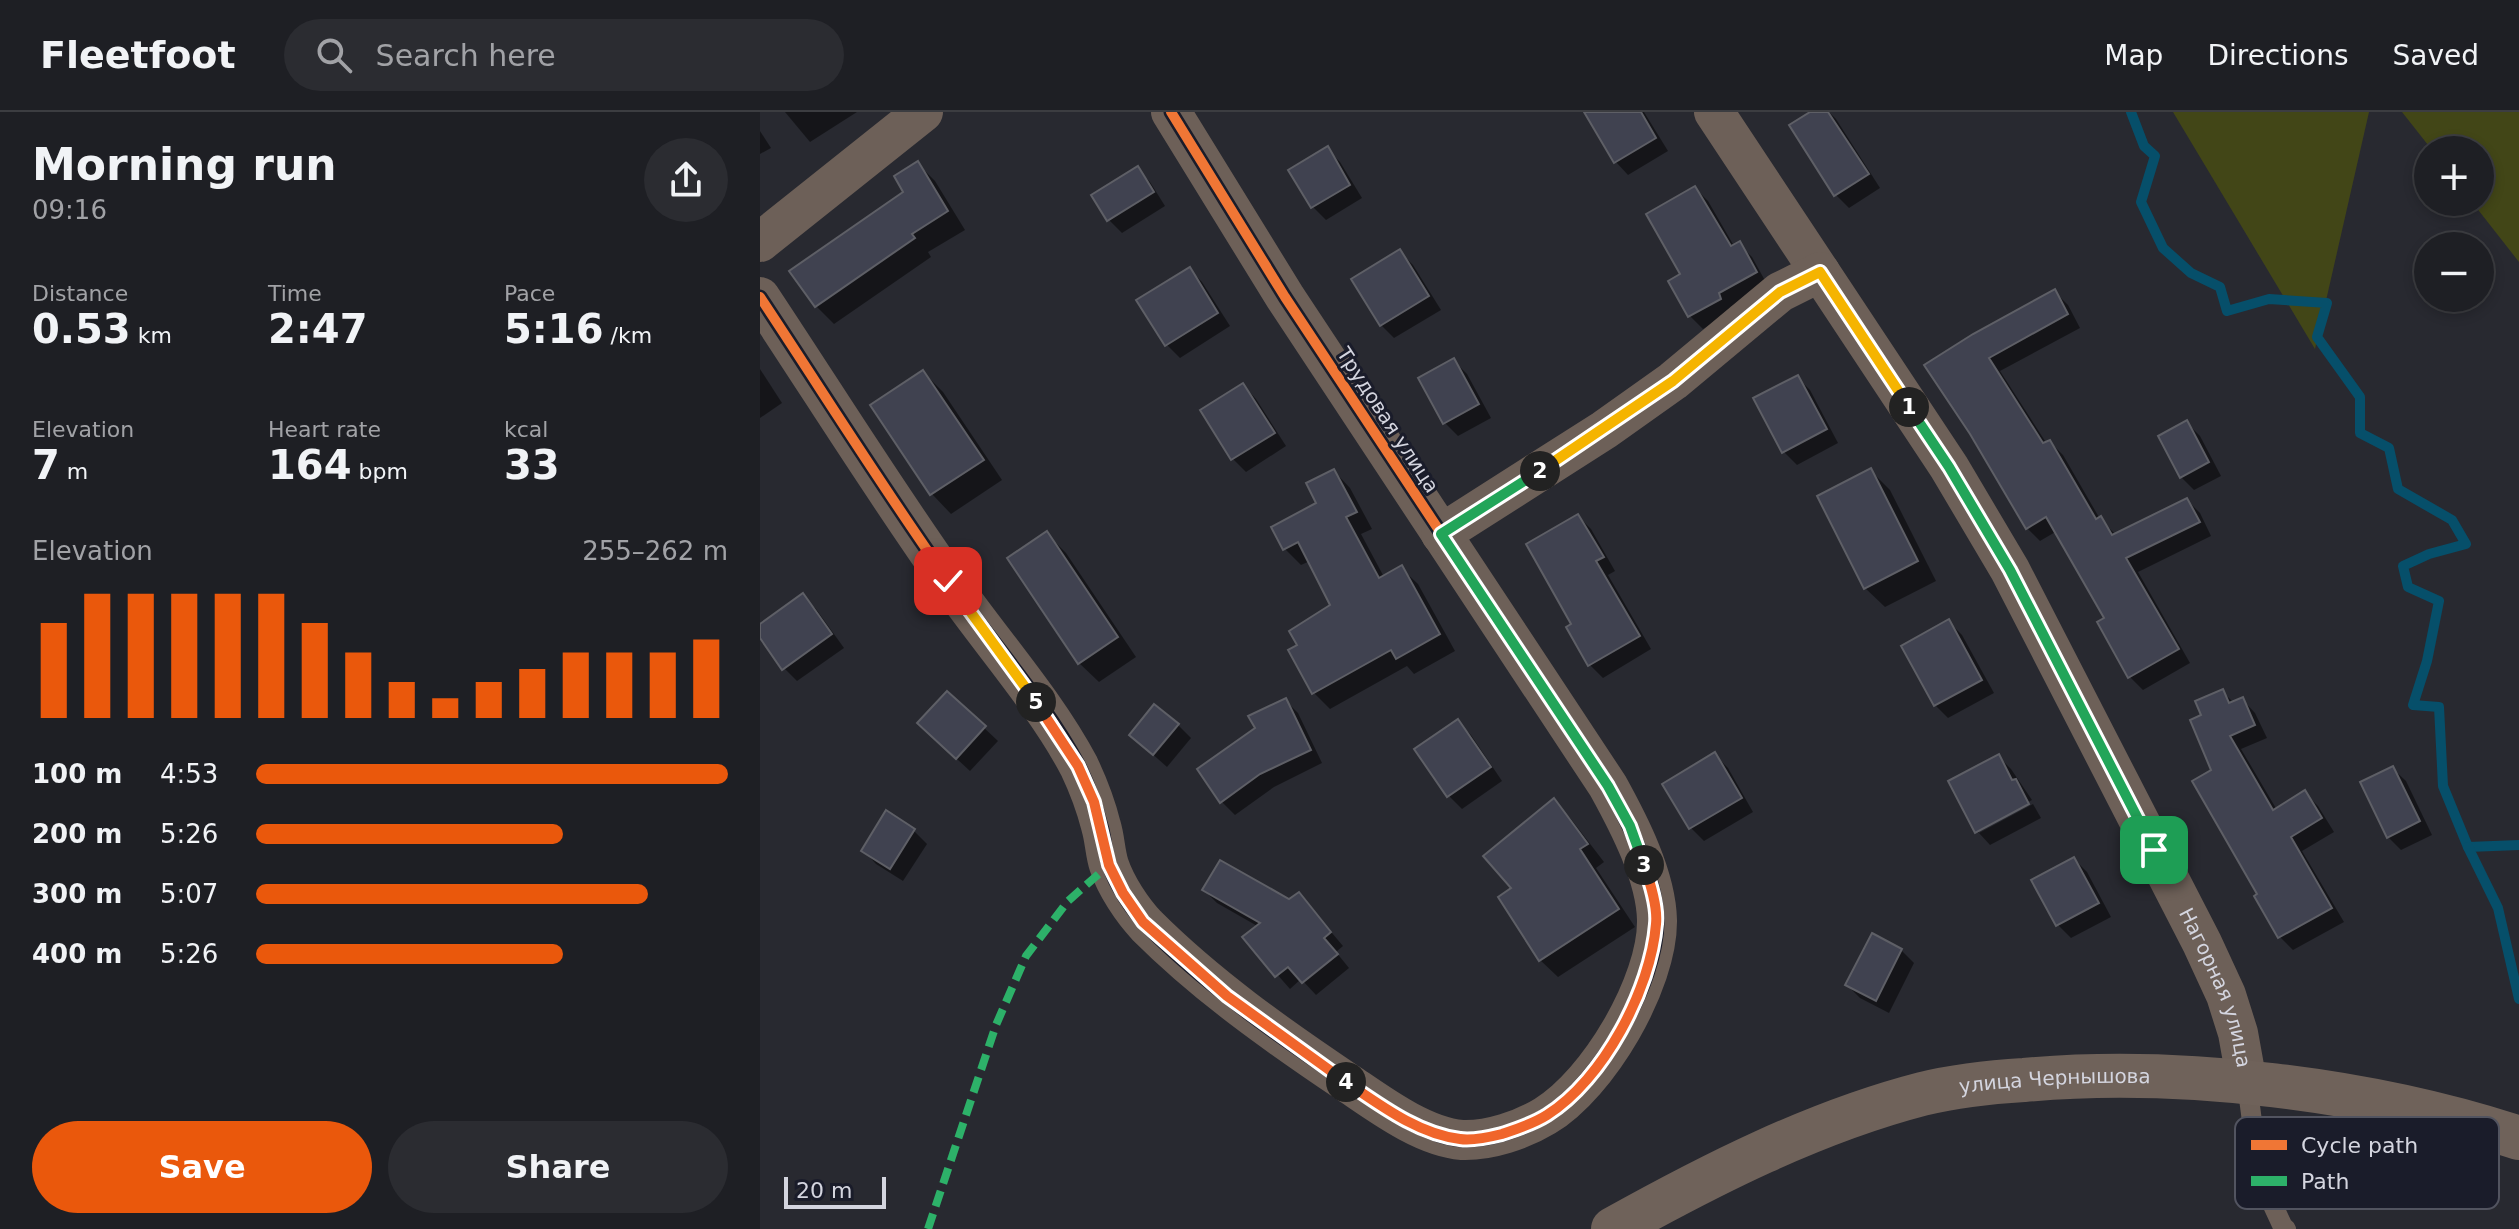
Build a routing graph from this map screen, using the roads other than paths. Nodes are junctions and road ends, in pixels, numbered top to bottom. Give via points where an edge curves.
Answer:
1 (923, 112) edge
2 (1171, 112) edge
3 (1714, 112) edge
4 (760, 242) edge
5 (1820, 272) junction
6 (760, 297) edge
7 (1441, 534) junction
8 (2247, 1083) junction
9 (2251, 1117) edge
10 (2446, 1117) edge
11 (2499, 1132) edge
12 (2519, 1138) edge
13 (2276, 1209) edge
14 (1613, 1229) edge
15 (2286, 1229) edge

1 - 4 street
2 - 7 street, Трудовая улица
3 - 5 street, Нагорная улица
5 - 7 street via 1780,292 1673,381 1604,430
5 - 8 street, Нагорная улица via 2010,570 2208,956 2238,1033
6 - 7 street, Трудовая улица via 1078,766 1094,802 1109,865 1143,922 1227,996 1302,1052 1404,1119 1461,1140 1521,1128 1548,1115 1575,1091 1614,1038 1646,977 1657,921 1630,826 1608,786
8 - 9 lane
8 - 10 main road, улица Чернышова
8 - 14 main road, улица Чернышова via 2088,1076 1924,1093 1808,1134
11 - 12 main road, улица Чернышова
13 - 15 lane

